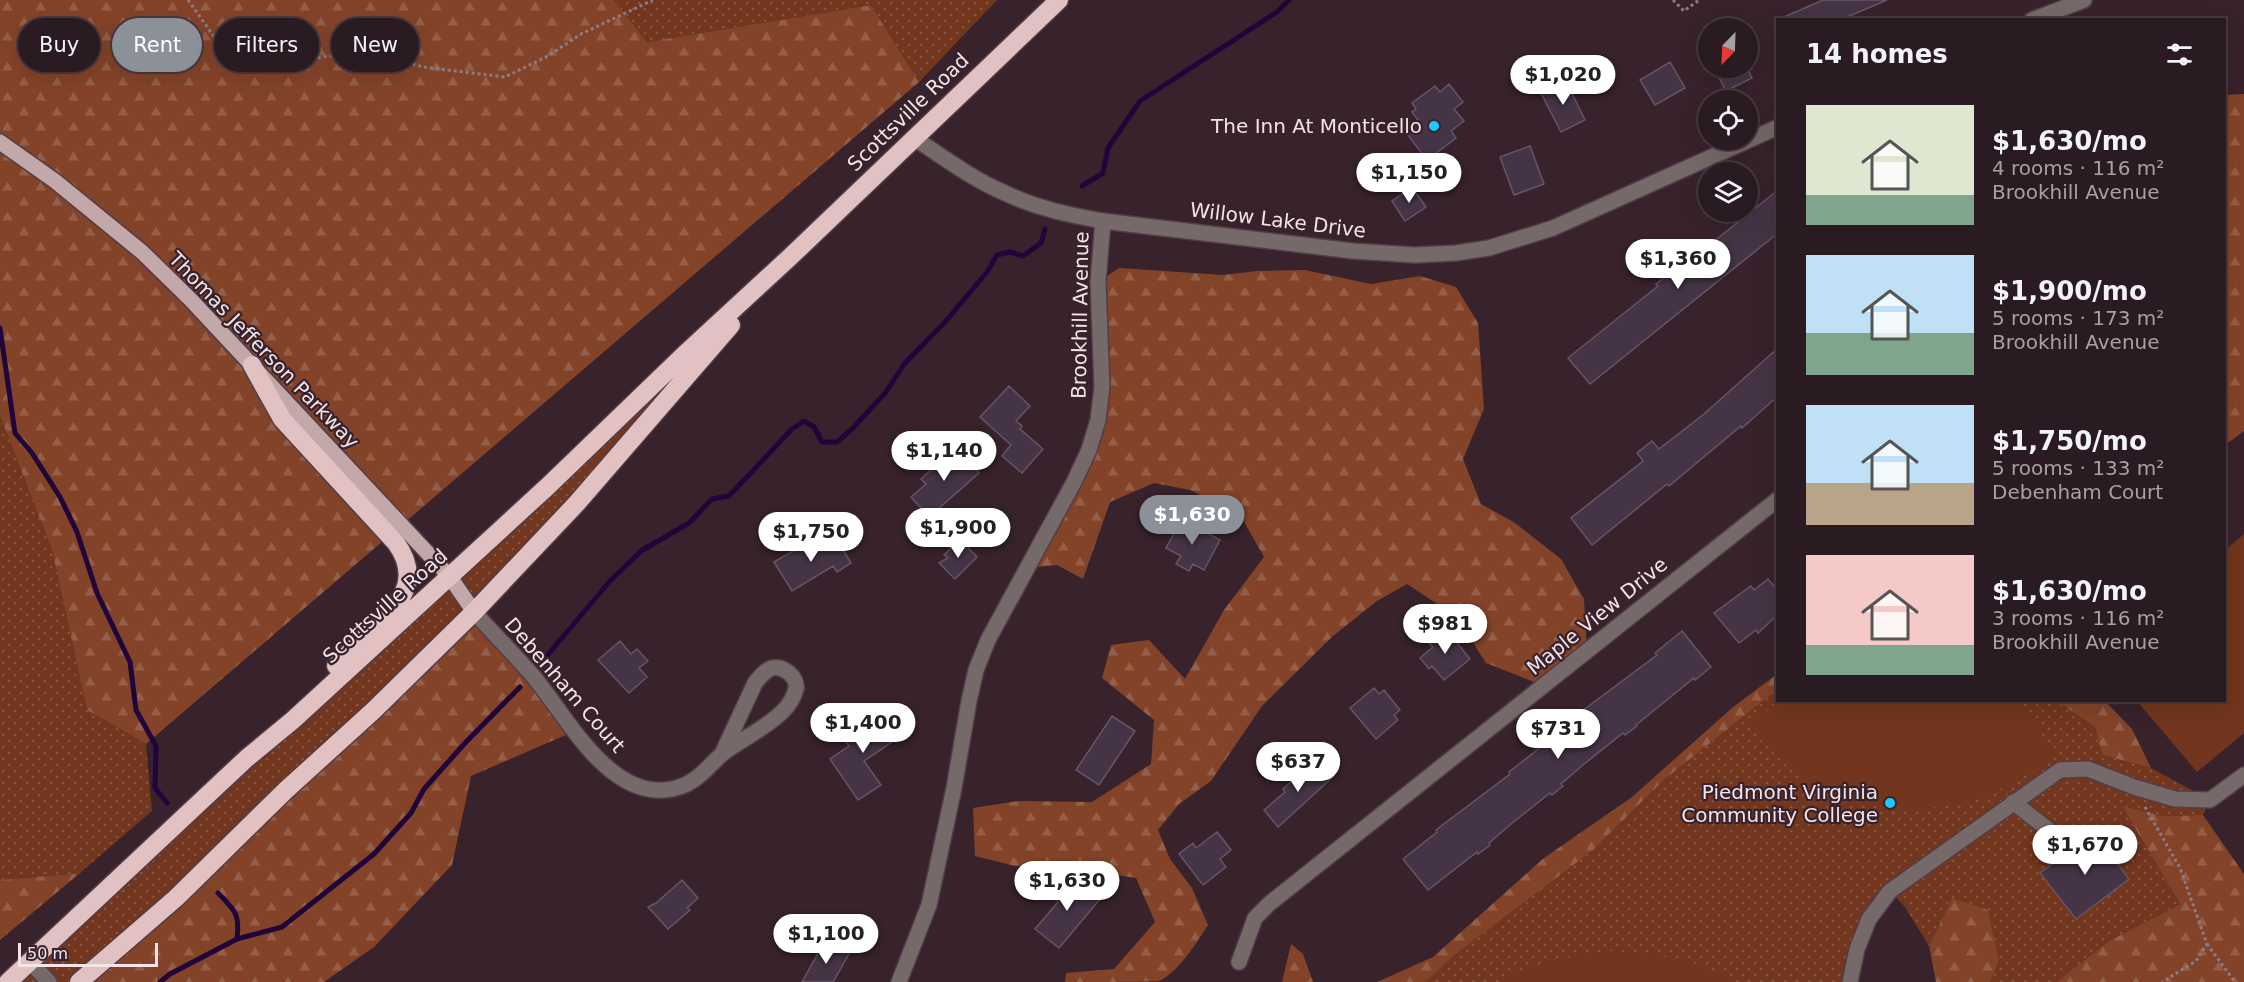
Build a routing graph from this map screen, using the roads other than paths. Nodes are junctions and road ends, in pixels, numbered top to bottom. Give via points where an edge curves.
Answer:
1 (1059, 0) edge
2 (2084, 0) edge
3 (2037, 18) edge
4 (1776, 128) edge
5 (914, 138) junction
6 (0, 142) edge
7 (1103, 221) junction
8 (789, 258) junction
9 (252, 365) junction
10 (1776, 501) edge
11 (450, 578) junction
12 (474, 612) junction
13 (722, 754) junction
14 (247, 758) junction
15 (2244, 775) edge
16 (2013, 802) junction
17 (2063, 841) dead end
18 (30, 962) junction
19 (1239, 962) dead end
20 (8, 982) edge
21 (48, 982) edge
22 (79, 982) edge
23 (899, 982) edge
24 (1850, 982) edge

1 - 5 highway, Scottsville Road
2 - 3 street
4 - 7 street, Willow Lake Drive via 1553,228 1489,248 1456,253 1353,251
5 - 7 street, Willow Lake Drive via 1005,194 1063,214
5 - 8 highway, Scottsville Road
6 - 9 main road, Thomas Jefferson Parkway via 142,252
7 - 23 street, Brookhill Avenue via 1098,282 1102,387 1098,420 1074,482 988,640 976,670 929,905
8 - 11 highway, Scottsville Road
8 - 12 highway, Scottsville Road via 577,503
9 - 11 main road, Thomas Jefferson Parkway
9 - 14 highway via 282,419 396,543 404,554 408,576 402,597 392,612
10 - 19 street, Maple View Drive via 1269,904 1255,918
11 - 12 main road, Thomas Jefferson Parkway
11 - 14 highway, Scottsville Road
12 - 13 street, Debenham Court via 621,779 652,789 681,787
12 - 22 highway, Scottsville Road via 177,898
13 - 13 street, Debenham Court via 781,713 796,689 791,674 773,668 762,674
14 - 18 highway, Scottsville Road
15 - 16 street via 2210,800 2175,799 2088,769 2060,770
16 - 17 street
16 - 24 street via 1881,900 1857,949
18 - 20 highway, Scottsville Road
18 - 21 street

